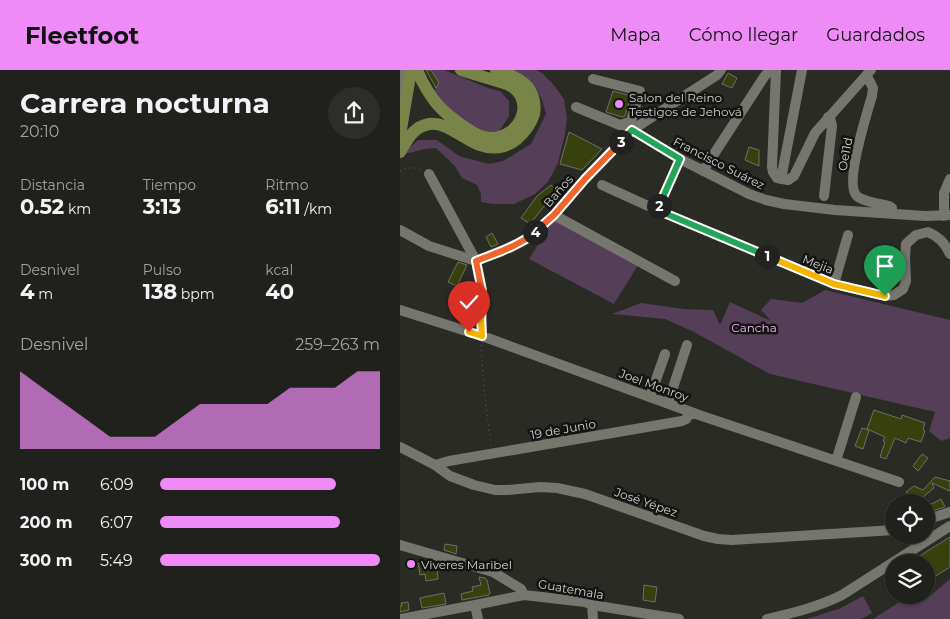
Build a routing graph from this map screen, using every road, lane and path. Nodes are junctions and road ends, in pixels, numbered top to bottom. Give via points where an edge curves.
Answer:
1 (404, 70) edge
2 (411, 70) edge
3 (418, 70) edge
4 (461, 70) edge
5 (496, 70) edge
6 (721, 70) edge
7 (770, 70) edge
8 (776, 70) edge
9 (802, 70) edge
10 (869, 73) edge
11 (592, 79) dead end
12 (400, 98) edge
13 (576, 108) dead end
14 (828, 117) junction
15 (621, 125) junction
16 (632, 130) junction
17 (400, 135) edge
18 (400, 152) edge
19 (680, 159) junction
20 (703, 170) junction
21 (400, 171) edge
22 (428, 174) joint
23 (950, 178) edge
24 (781, 179) junction
25 (602, 185) dead end
26 (824, 196) dead end
27 (657, 210) junction
28 (891, 213) junction
29 (554, 215) junction
30 (947, 216) edge
31 (400, 230) edge
32 (848, 235) dead end
33 (950, 254) edge
34 (476, 261) junction
35 (675, 281) dead end
36 (834, 284) junction
37 (400, 310) edge
38 (481, 339) junction
39 (687, 345) dead end
40 (665, 354) dead end
41 (856, 397) dead end
42 (650, 398) junction
43 (668, 403) junction
44 (691, 412) junction
45 (400, 447) edge
46 (491, 448) dead end
47 (836, 461) junction
48 (435, 465) junction
49 (900, 482) dead end
50 (950, 512) edge
51 (935, 517) edge
52 (950, 526) edge
53 (885, 531) edge
54 (400, 545) edge
55 (524, 594) junction
56 (475, 605) junction
57 (592, 605) junction
58 (416, 617) edge
59 (400, 618) edge
60 (478, 619) edge
61 (593, 619) edge
62 (679, 619) edge
63 (767, 619) edge

1 - 12 street
2 - 17 main road
3 - 4 main road via 437,105 452,119 476,135 492,138 508,134 519,123 524,111 521,96 507,84
5 - 18 main road via 520,79 533,96 534,115 529,126 514,142 495,148 484,147 448,128 430,124 418,127
6 - 16 street, Baños
7 - 20 street
8 - 24 street via 772,167 777,178
9 - 24 street
10 - 14 street
10 - 28 street, Oe11d via 872,96 854,166 853,189 860,198 889,206
11 - 15 street via 640,92 631,121
13 - 15 street, Francisco Suárez
14 - 24 street via 815,133 794,176 788,180
14 - 26 street via 832,126
15 - 16 street, Francisco Suárez
16 - 19 street, Francisco Suárez
16 - 29 street, Baños
19 - 20 street, Francisco Suárez
19 - 27 street
20 - 28 street, Francisco Suárez via 749,194 784,204
21 - 22 path via 412,168
22 - 34 street
23 - 30 street via 944,193
25 - 27 street, Mejia
27 - 36 street, Mejia
28 - 30 street, Francisco Suárez
29 - 34 street, Baños via 529,238
29 - 35 street
31 - 34 street via 429,246
32 - 36 street
33 - 36 street, Mejia via 938,237 928,232 916,235 906,244 903,289 894,295 885,296
34 - 38 street via 482,291
37 - 38 street, Joel Monroy
38 - 42 street, Joel Monroy
38 - 46 path
39 - 43 street
40 - 42 street
41 - 47 street
42 - 43 street, Joel Monroy
43 - 44 street, Joel Monroy
44 - 47 street, Joel Monroy
44 - 48 street, 19 de Junio via 682,421
45 - 48 street, José Yépez
47 - 49 street, Joel Monroy
48 - 53 street, José Yépez via 450,476 495,490 540,487 584,494 718,539
50 - 51 street
52 - 63 street via 842,595 811,608
54 - 55 street via 493,572
55 - 56 street, Guatemala
55 - 57 street, Guatemala
56 - 58 street, Guatemala
56 - 60 street
57 - 61 street
57 - 62 street, Guatemala
58 - 59 street, Guatemala

